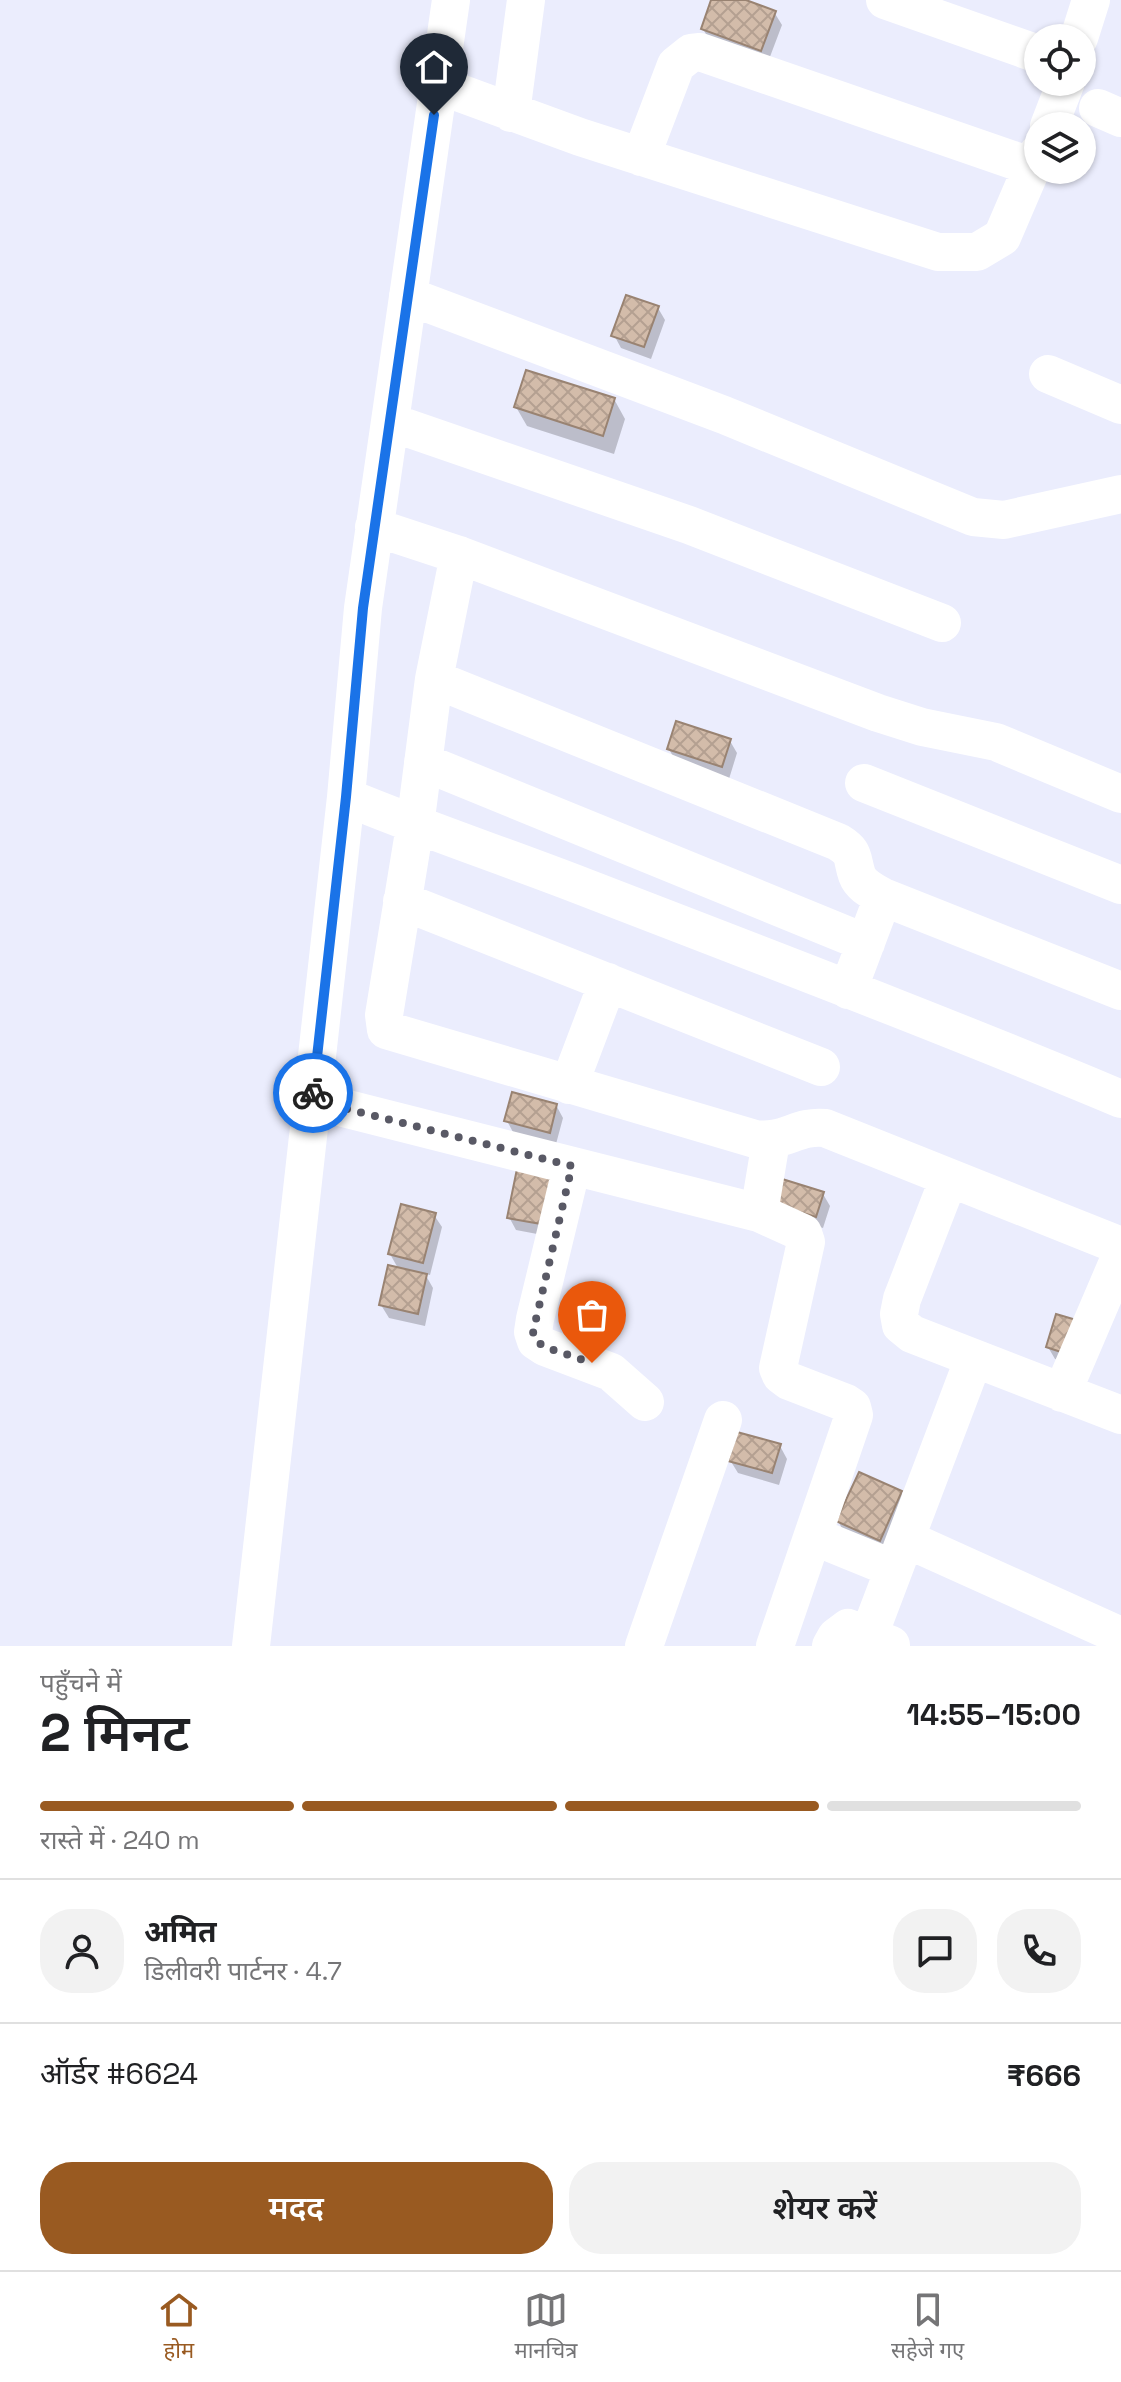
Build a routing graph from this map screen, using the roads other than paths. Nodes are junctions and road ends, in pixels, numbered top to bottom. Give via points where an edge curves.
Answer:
1 (451, 0) edge
2 (526, 0) edge
3 (885, 0) edge
4 (1091, 0) edge
5 (1083, 24) edge
6 (1024, 49) edge
7 (438, 85) junction
8 (511, 113) junction
9 (1024, 156) edge
10 (641, 157) junction
11 (1025, 184) edge
12 (408, 296) junction
13 (1048, 374) dead end
14 (1121, 405) edge
15 (390, 422) junction
16 (1121, 494) edge
17 (374, 527) junction
18 (459, 555) junction
19 (942, 623) dead end
20 (434, 679) junction
21 (423, 762) junction
22 (864, 783) dead end
23 (1121, 794) edge
24 (346, 797) junction
25 (415, 826) junction
26 (1121, 885) edge
27 (883, 897) junction
28 (402, 901) junction
29 (866, 943) junction
30 (608, 982) junction
31 (848, 990) junction
32 (1121, 991) edge
33 (821, 1067) dead end
34 (569, 1085) junction
35 (1121, 1099) edge
36 (312, 1100) junction
37 (771, 1141) junction
38 (572, 1166) junction
39 (949, 1178) junction
40 (759, 1213) junction
41 (1121, 1246) edge
42 (1121, 1255) edge
43 (974, 1358) junction
44 (1062, 1393) junction
45 (645, 1402) dead end
46 (1121, 1415) edge
47 (723, 1420) dead end
48 (813, 1536) junction
49 (900, 1554) junction
50 (1121, 1636) edge
51 (882, 1641) edge
52 (656, 1644) edge
53 (251, 1646) edge
54 (775, 1646) edge
55 (831, 1646) edge

1 - 7 street
2 - 8 street
3 - 6 street
4 - 5 street
7 - 8 street
7 - 12 street
8 - 10 street
9 - 10 street via 700,52 676,65
10 - 11 street via 938,252 977,252 1002,237
12 - 15 street
12 - 16 street via 724,415 973,517 1004,520
13 - 14 street
15 - 17 street
15 - 19 street via 689,525
17 - 18 street
17 - 24 street
18 - 20 street
18 - 23 street via 878,713 996,742
20 - 21 street
20 - 27 street via 838,842 854,856 863,885
21 - 25 street
21 - 29 street
22 - 26 street
24 - 25 street
24 - 36 street
25 - 28 street
25 - 31 street
27 - 29 street
27 - 32 street
28 - 30 street
28 - 34 street via 386,1030
29 - 31 street
30 - 33 street
30 - 34 street
31 - 35 street
34 - 37 street
36 - 38 street
36 - 53 street
37 - 39 street via 811,1126 825,1128
37 - 40 street
38 - 40 street
38 - 45 street via 533,1332 545,1347 611,1372
39 - 41 street
39 - 43 street via 899,1314 901,1325 912,1334
40 - 48 street via 803,1233 806,1242 779,1358 781,1375 846,1403 854,1415
42 - 44 street
43 - 44 street
43 - 49 street
44 - 46 street
47 - 52 street
48 - 49 street
48 - 54 street
49 - 50 street
49 - 51 street
51 - 55 street via 848,1628

